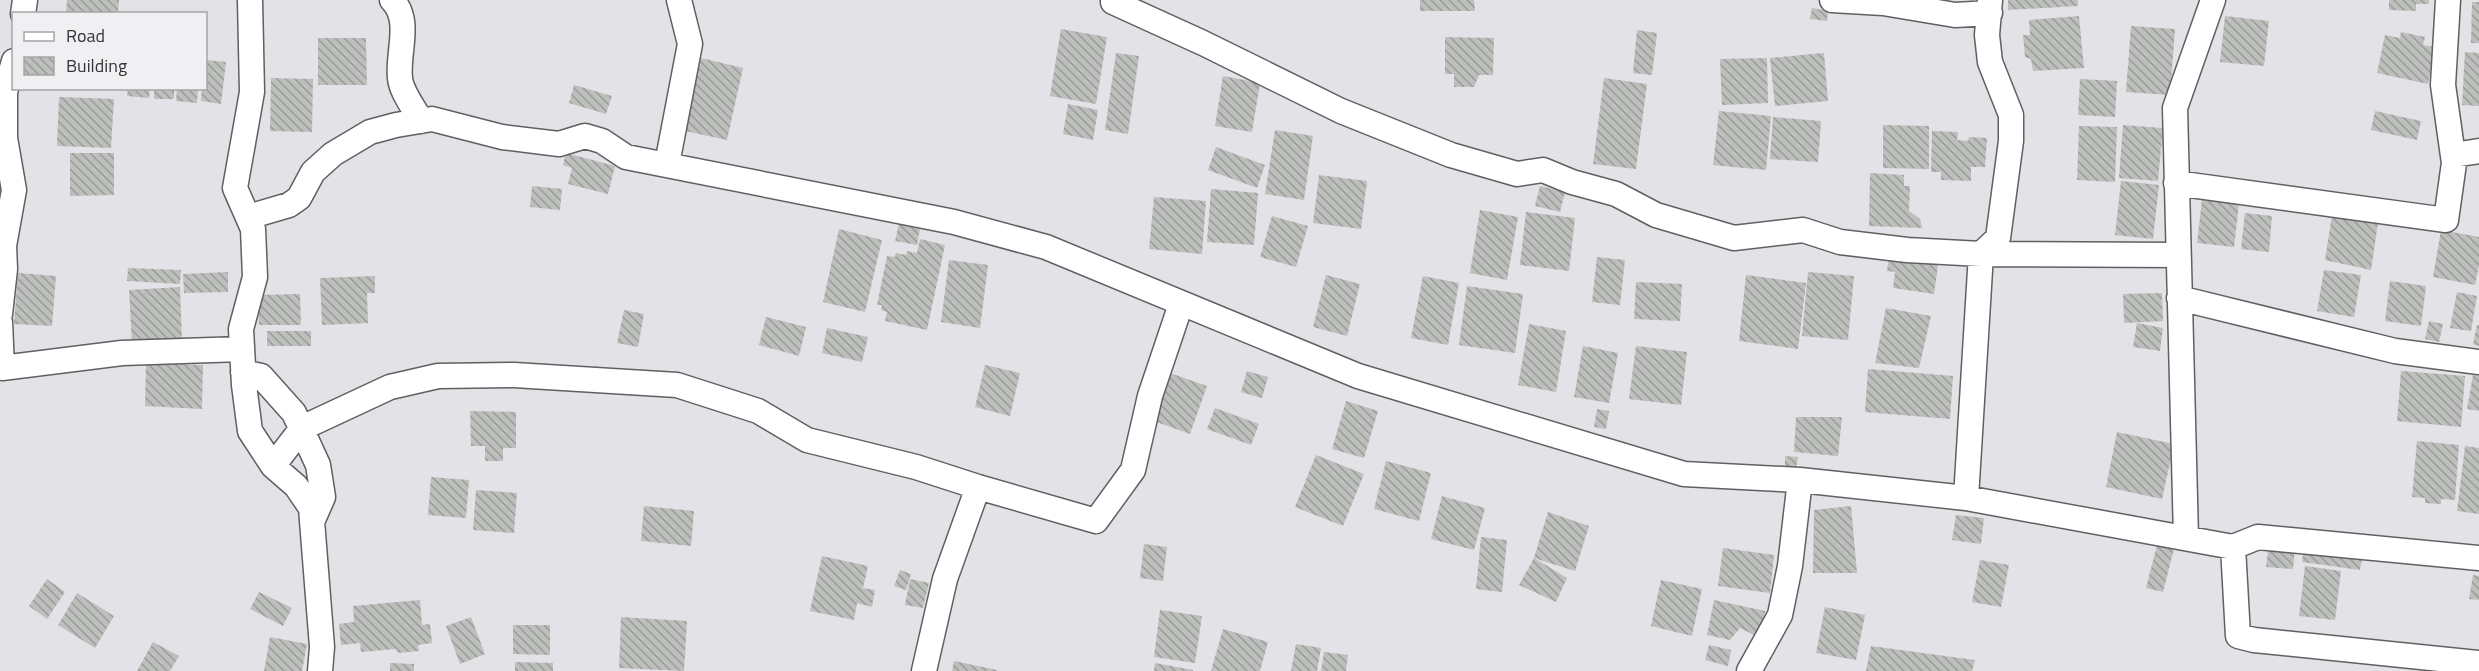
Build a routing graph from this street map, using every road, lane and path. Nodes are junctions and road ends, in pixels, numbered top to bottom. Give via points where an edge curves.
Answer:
1 (250, 0) edge
2 (392, 0) edge
3 (679, 0) edge
4 (1832, 0) edge
5 (2213, 0) edge
6 (2448, 0) edge
7 (1113, 3) dead end
8 (1990, 7) edge
9 (12, 68) edge
10 (421, 121) junction
11 (2479, 151) edge
12 (2453, 155) junction
13 (667, 164) junction
14 (2176, 183) junction
15 (248, 217) junction
16 (1981, 254) junction
17 (2178, 255) junction
18 (2179, 298) junction
19 (1181, 304) junction
20 (0, 314) edge
21 (0, 322) edge
22 (243, 361) junction
23 (2479, 362) edge
24 (302, 428) junction
25 (273, 466) junction
26 (1800, 480) junction
27 (978, 487) junction
28 (1966, 498) junction
29 (312, 522) junction
30 (2186, 538) junction
31 (2233, 547) junction
32 (2479, 558) edge
33 (2479, 663) edge
34 (320, 671) edge
35 (924, 671) edge
36 (1749, 671) edge

1 - 15 street via 252,92 235,188
2 - 10 street via 399,7 403,35 400,81
3 - 13 street via 690,44
4 - 8 street via 1883,3 1955,15
5 - 14 street via 2175,108
6 - 12 street via 2443,85
7 - 16 street via 1341,111 1451,155 1517,174 1543,170 1616,194 1656,215 1734,238 1803,230 1840,242
8 - 16 street via 1990,62 2011,115 2011,141 1998,238
9 - 20 street via 5,92 5,138 14,190 4,246
10 - 13 street via 432,119 502,137 559,144 585,135 626,157
10 - 15 street via 370,132 333,154 313,172 298,198 289,205
11 - 12 street
12 - 14 street via 2446,220
13 - 19 street via 954,222 1023,240
14 - 17 street
15 - 22 street via 253,229 255,277 241,329
16 - 17 street
16 - 28 street
17 - 18 street
18 - 23 street via 2395,351
18 - 30 street
19 - 26 street via 1358,376 1684,474
19 - 27 street via 1150,396 1133,470 1096,521
21 - 22 street via 2,368 122,353
22 - 24 street via 294,413
22 - 25 street via 250,431
24 - 25 street
24 - 27 street via 390,387 438,376 514,375 677,385 758,411 807,440 916,466
24 - 29 street via 318,465 323,497
25 - 29 street via 296,486 311,508
26 - 28 street
26 - 36 street via 1780,615
27 - 35 street via 945,579
28 - 30 street
29 - 34 street via 322,646
30 - 31 street
31 - 32 street via 2258,537
31 - 33 street via 2238,636

